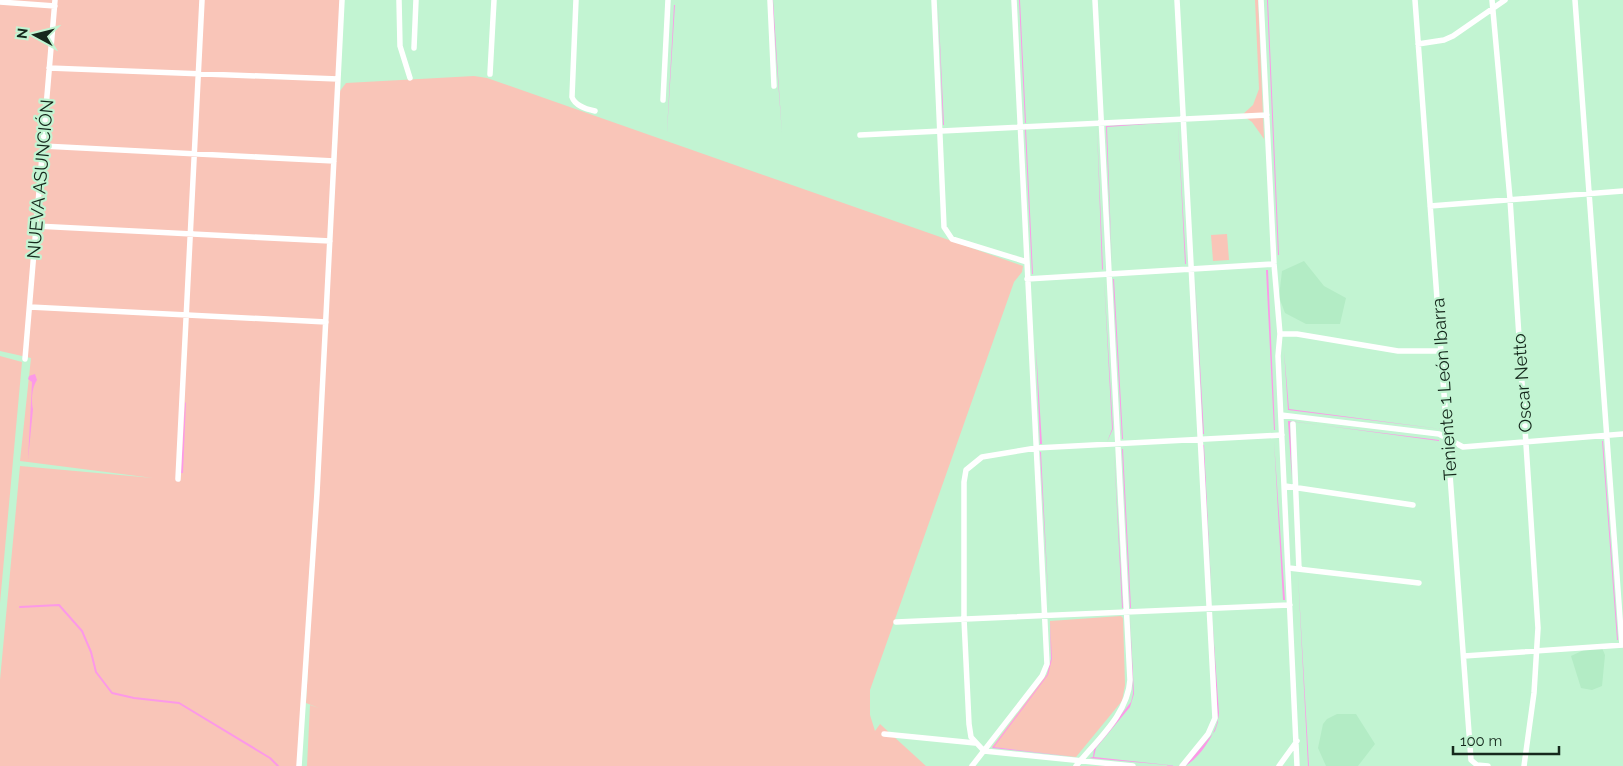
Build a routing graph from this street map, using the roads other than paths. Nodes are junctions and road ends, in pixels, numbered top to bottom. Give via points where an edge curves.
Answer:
1 (202, 0) edge
2 (342, 0) edge
3 (400, 0) edge
4 (416, 0) edge
5 (494, 0) edge
6 (576, 0) edge
7 (668, 0) edge
8 (770, 0) edge
9 (934, 0) edge
10 (1014, 0) edge
11 (1096, 0) edge
12 (1177, 0) edge
13 (1261, 0) edge
14 (1415, 0) edge
15 (1492, 0) edge
16 (1505, 0) edge
17 (1575, 0) edge
18 (0, 2) edge
19 (55, 3) edge
20 (1492, 8) junction
21 (1418, 44) junction
22 (414, 48) dead end
23 (49, 68) junction
24 (198, 74) junction
25 (490, 74) dead end
26 (410, 78) dead end
27 (338, 79) junction
28 (774, 86) dead end
29 (663, 100) dead end
30 (595, 111) dead end
31 (1267, 114) junction
32 (1183, 118) junction
33 (1101, 122) junction
34 (1020, 126) junction
35 (940, 130) junction
36 (860, 135) dead end
37 (43, 146) junction
38 (194, 154) junction
39 (334, 161) junction
40 (1623, 191) edge
41 (1589, 193) junction
42 (1510, 199) junction
43 (1430, 206) junction
44 (36, 226) junction
45 (190, 234) junction
46 (330, 241) junction
47 (1027, 262) junction
48 (1274, 264) junction
49 (1190, 269) junction
50 (1109, 274) junction
51 (1028, 279) junction
52 (30, 307) junction
53 (186, 315) junction
54 (326, 322) junction
55 (1280, 334) junction
56 (1441, 351) junction
57 (25, 359) dead end
58 (1281, 415) junction
59 (1293, 420) junction
60 (1623, 434) edge
61 (1282, 435) junction
62 (1607, 435) junction
63 (1448, 439) junction
64 (1200, 440) junction
65 (1526, 441) junction
66 (1118, 445) junction
67 (1036, 448) junction
68 (178, 479) dead end
69 (1285, 486) junction
70 (1294, 488) junction
71 (1413, 505) dead end
72 (1289, 568) junction
73 (1299, 569) junction
74 (1419, 583) dead end
75 (1290, 605) junction
76 (1209, 609) junction
77 (1126, 612) junction
78 (1046, 616) junction
79 (964, 619) junction
80 (896, 622) dead end
81 (1623, 645) edge
82 (1538, 649) junction
83 (1464, 656) junction
84 (884, 734) dead end
85 (1297, 741) junction
86 (975, 743) junction
87 (984, 750) junction
88 (1081, 760) junction
89 (299, 766) edge
90 (972, 766) edge
91 (1076, 766) edge
92 (1133, 766) edge
93 (1182, 766) edge
94 (1279, 766) edge
95 (1297, 766) edge
96 (1488, 766) edge
97 (1524, 766) edge

1 - 24 street
2 - 27 street
3 - 26 street via 400,46
4 - 22 street
5 - 25 street
6 - 30 street via 572,96 583,108
7 - 29 street
8 - 28 street
9 - 35 street
10 - 34 street
11 - 33 street
12 - 32 street
13 - 31 street
14 - 21 street, Teniente 1 León Ibarra
15 - 20 street, Oscar Netto
16 - 20 street
17 - 41 street
18 - 19 street
19 - 23 street, NUEVA ASUNCIÓN
20 - 21 street via 1454,36
20 - 42 street, Oscar Netto
21 - 43 street, Teniente 1 León Ibarra
23 - 24 street
23 - 37 street, NUEVA ASUNCIÓN
24 - 27 street
24 - 38 street
27 - 39 street
31 - 32 street
31 - 48 street
32 - 33 street
32 - 49 street
33 - 34 street
33 - 50 street
34 - 35 street
34 - 47 street
35 - 36 street
35 - 47 street via 944,227 947,234 952,239
37 - 38 street
37 - 44 street, NUEVA ASUNCIÓN
38 - 39 street
38 - 45 street
39 - 46 street
40 - 41 street
41 - 42 street
41 - 62 street
42 - 43 street
42 - 65 street, Oscar Netto
43 - 56 street, Teniente 1 León Ibarra
44 - 45 street
44 - 52 street, NUEVA ASUNCIÓN
45 - 46 street
45 - 53 street
46 - 54 street
47 - 51 street
48 - 49 street
48 - 55 street
49 - 50 street
49 - 64 street
50 - 51 street
50 - 66 street
51 - 67 street
52 - 53 street
52 - 57 street, NUEVA ASUNCIÓN
53 - 54 street
53 - 68 street
54 - 89 street
55 - 56 street via 1398,351
55 - 58 street
56 - 63 street, Teniente 1 León Ibarra
58 - 59 street
58 - 61 street
59 - 63 street via 1439,434
59 - 70 street
60 - 62 street
61 - 64 street
61 - 69 street
62 - 65 street
62 - 81 street
63 - 65 street via 1463,447
63 - 83 street, Teniente 1 León Ibarra
64 - 66 street
64 - 76 street
65 - 82 street, Oscar Netto
66 - 67 street
66 - 77 street
67 - 78 street
67 - 79 street via 982,457 966,470
69 - 70 street
69 - 72 street
70 - 71 street
70 - 73 street
72 - 73 street
72 - 75 street
73 - 74 street
75 - 76 street
75 - 85 street
76 - 77 street
76 - 93 street via 1215,718 1208,734
77 - 78 street
77 - 88 street via 1129,694 1124,706
78 - 79 street
78 - 87 street via 1045,672
79 - 80 street
79 - 86 street via 968,724
81 - 82 street
82 - 83 street
82 - 97 street, Oscar Netto
83 - 96 street, Teniente 1 León Ibarra via 1471,760 1477,765
84 - 86 street
85 - 94 street
85 - 95 street
86 - 87 street
87 - 88 street
87 - 90 street
88 - 91 street
88 - 92 street

